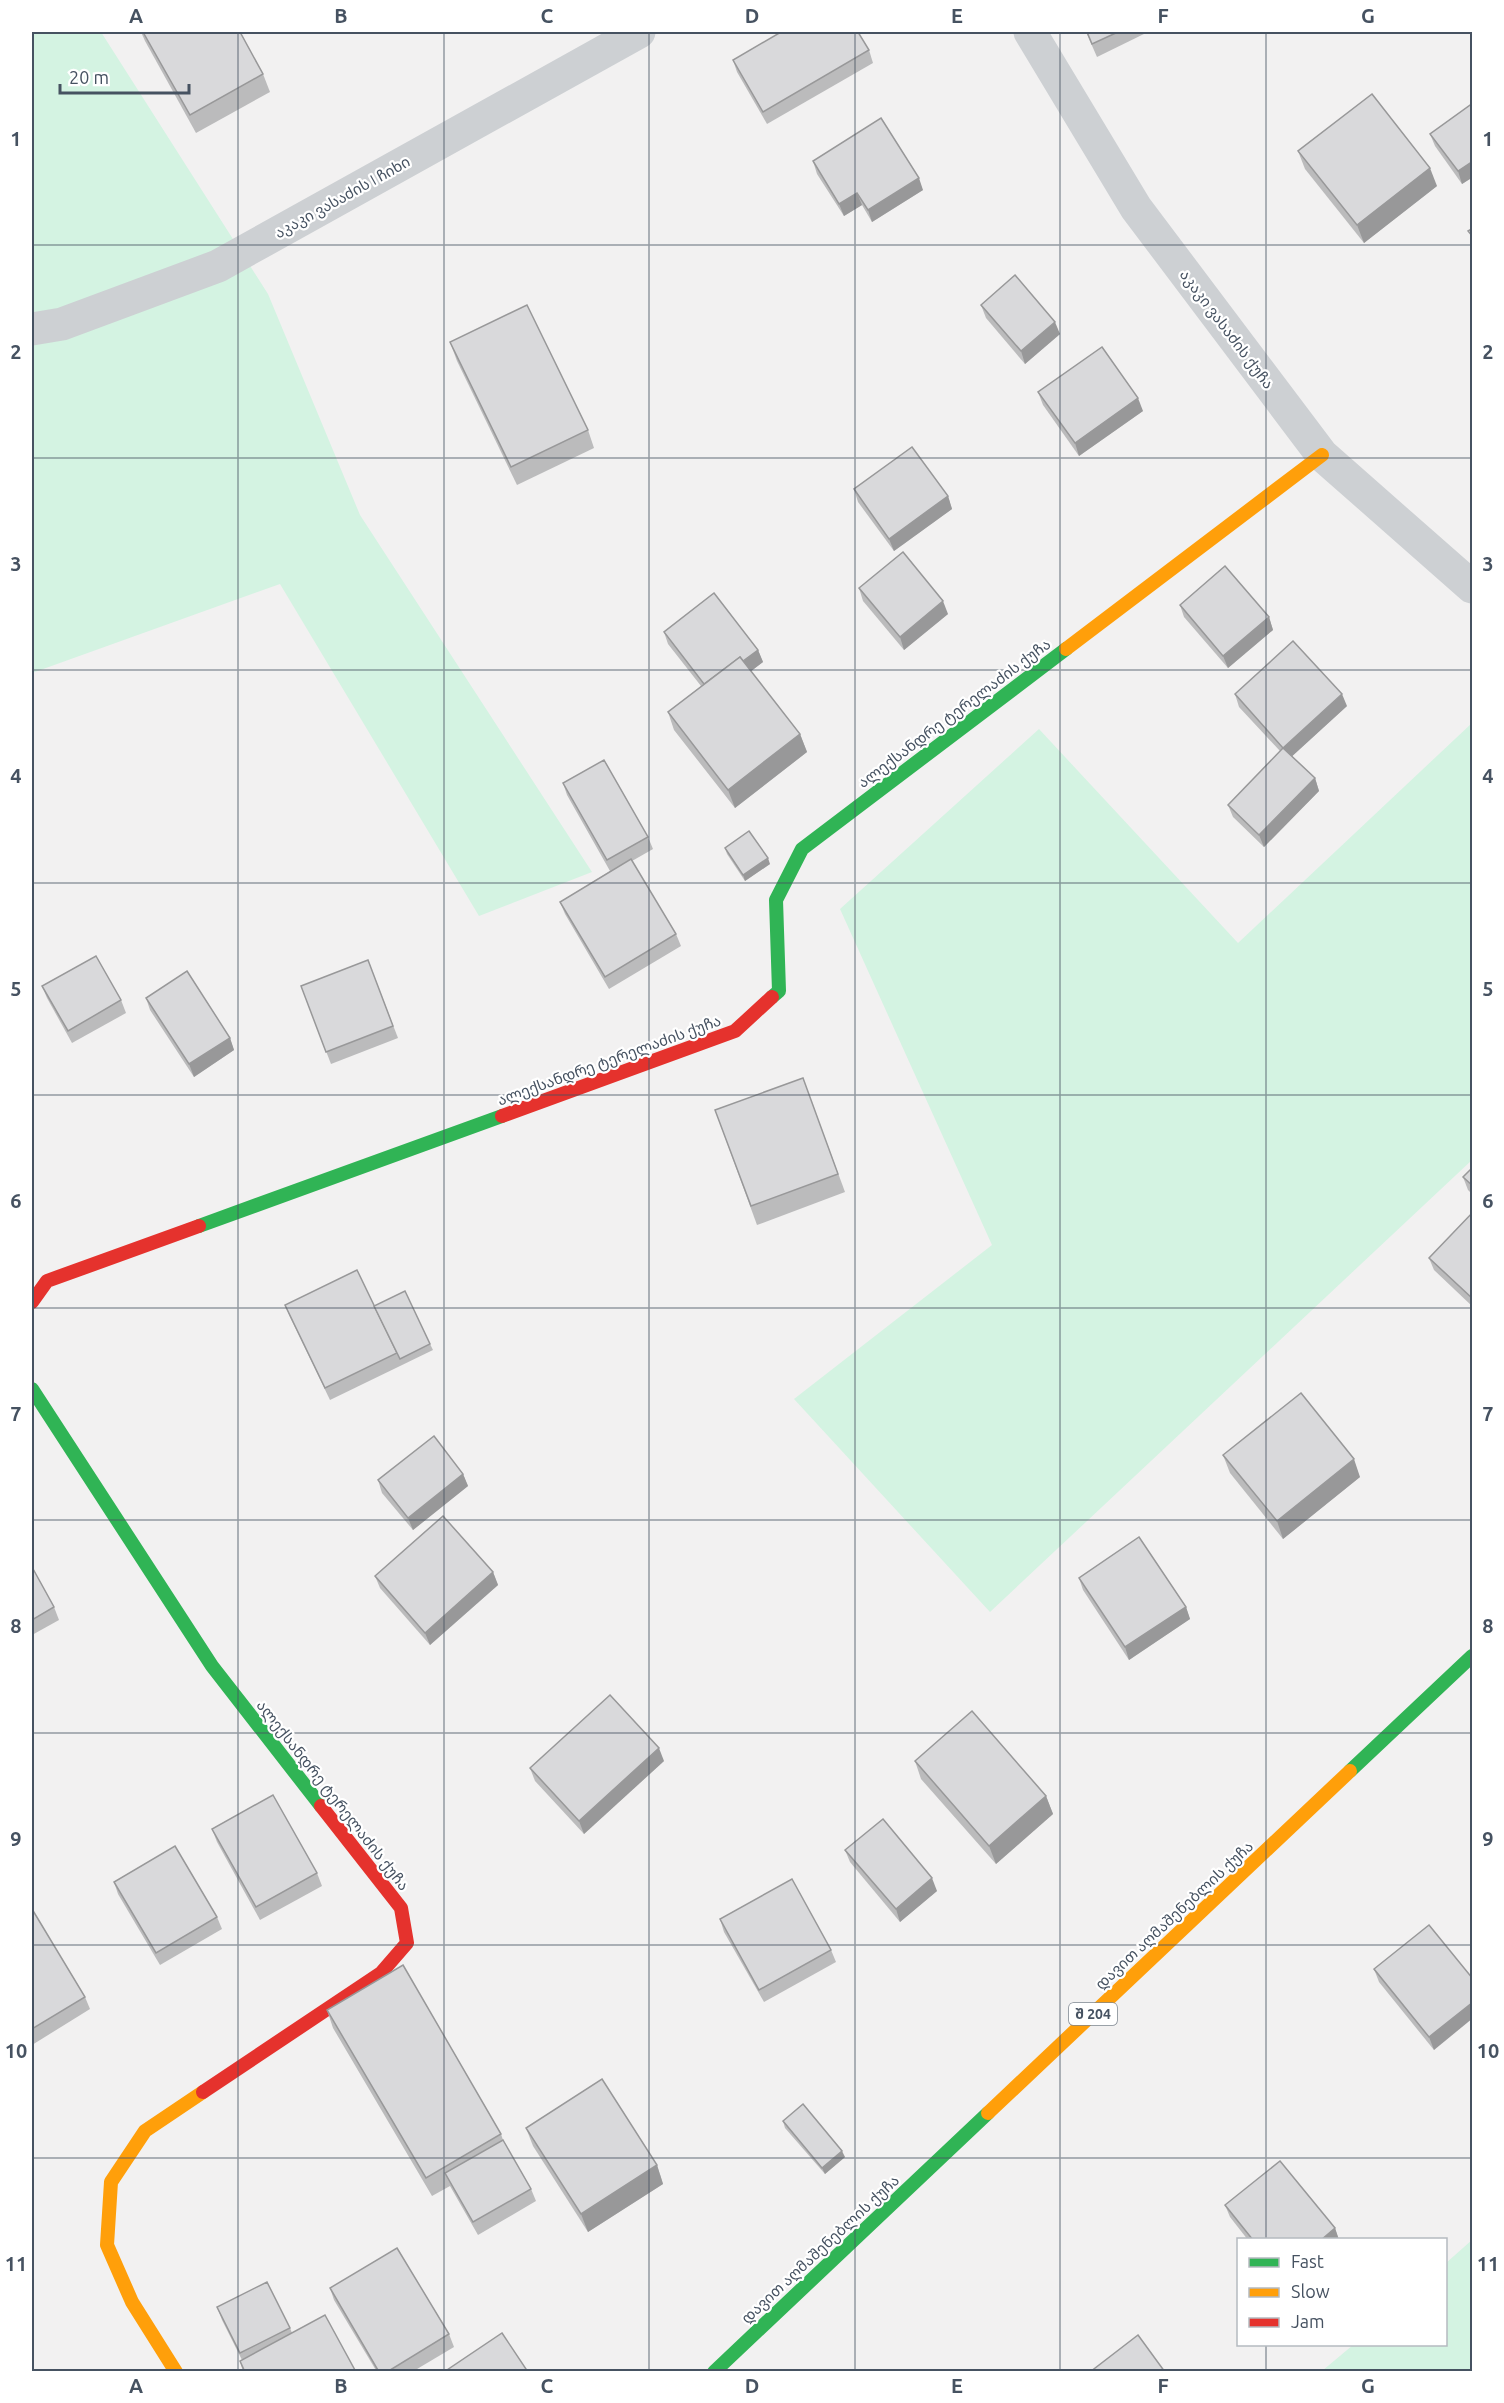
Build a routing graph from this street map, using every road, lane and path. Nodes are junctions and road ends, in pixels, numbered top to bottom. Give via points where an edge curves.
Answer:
1 (639, 32) edge
2 (1030, 32) edge
3 (32, 329) edge
4 (1322, 455) junction
5 (1473, 587) edge
6 (32, 1302) edge
7 (32, 1389) edge
8 (1473, 1656) edge
9 (176, 2372) edge
10 (714, 2372) edge

1 - 3 street, აკაკი ვასაძის I ჩიხი via 218,266 62,324
2 - 4 street, აკაკი ვასაძის ქუჩა via 1136,208
4 - 5 street, აკაკი ვასაძის ქუჩა
4 - 6 street, ალექსანდრე ტერელაძის ქუჩა via 802,849 776,900 779,991 735,1031 47,1281
7 - 9 street, ალექსანდრე ტერელაძის ქუჩა via 212,1666 401,1908 407,1943 381,1973 145,2131 111,2182 107,2245 132,2302
8 - 10 street, დავით აღმაშენებლის ქუჩა / შ 204

